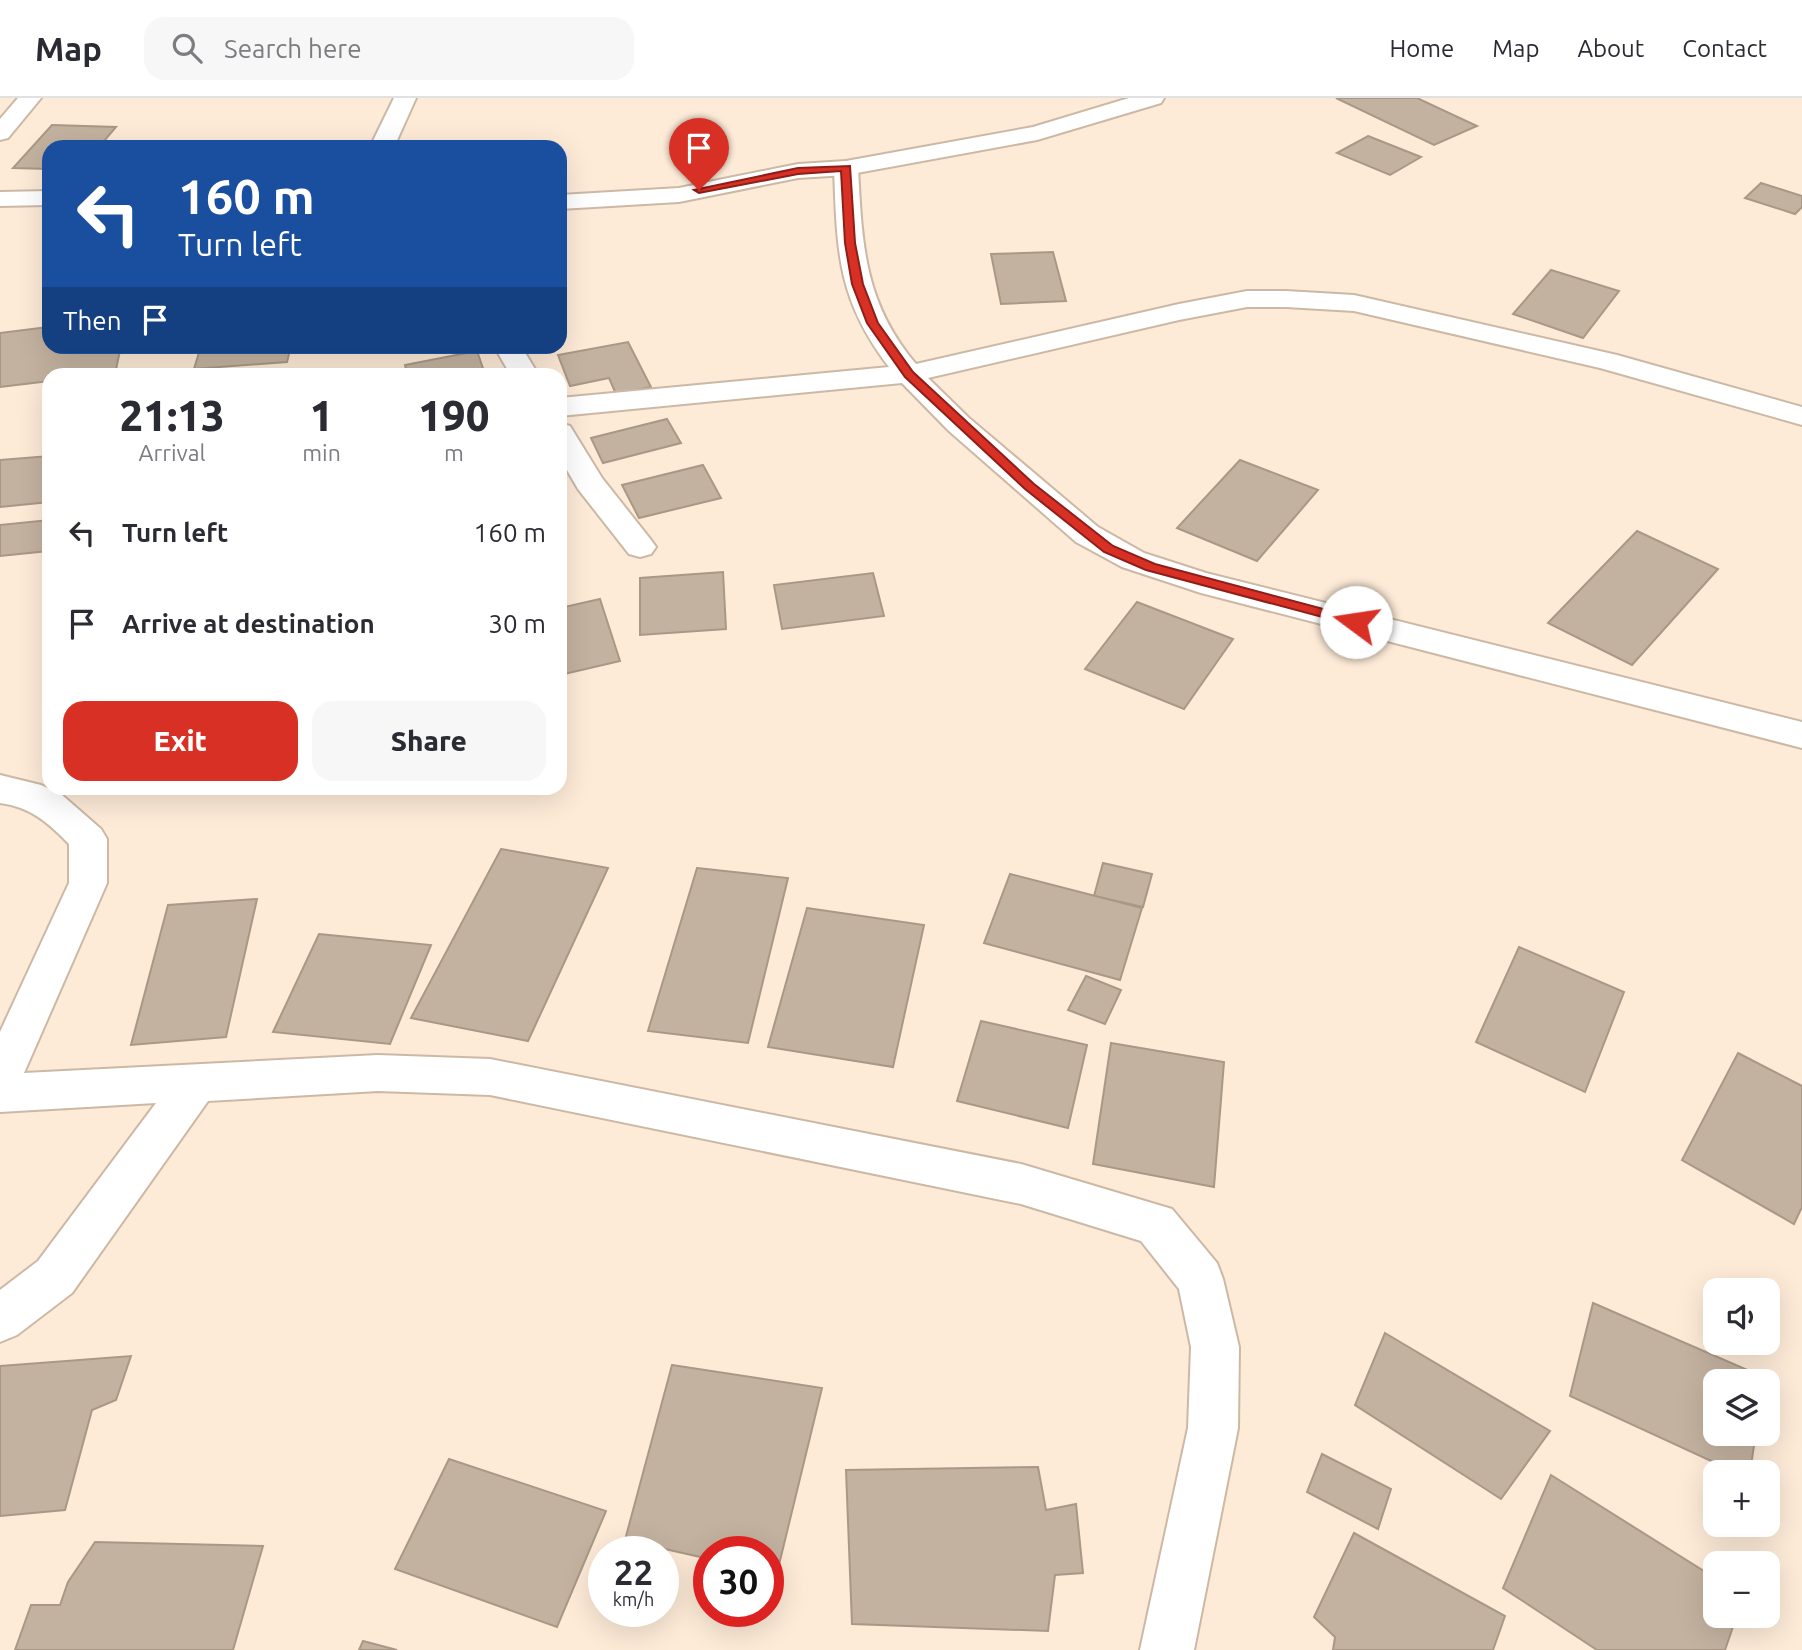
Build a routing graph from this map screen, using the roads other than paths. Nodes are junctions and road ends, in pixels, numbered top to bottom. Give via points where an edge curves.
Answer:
1 (30, 98) edge
2 (405, 98) edge
3 (1153, 98) edge
4 (0, 133) edge
5 (385, 140) edge
6 (846, 168) junction
7 (42, 198) edge
8 (0, 199) edge
9 (567, 202) edge
10 (909, 374) junction
11 (567, 406) edge
12 (1802, 416) edge
13 (567, 444) edge
14 (640, 547) dead end
15 (1802, 735) edge
16 (0, 789) edge
17 (0, 1079) edge
18 (196, 1083) junction
19 (0, 1093) edge
20 (0, 1319) edge
21 (1167, 1650) edge

1 - 4 street
2 - 5 street
3 - 6 street via 1037,133
6 - 9 street via 798,171 679,195
6 - 10 street via 850,243 858,284 872,323
7 - 8 street
10 - 11 street
10 - 12 street via 1179,312 1247,299 1286,299 1354,303 1607,361
10 - 15 street via 1047,502 1109,549 1150,567
13 - 14 street via 589,482
16 - 17 street via 28,793 61,811 88,839 88,883
18 - 19 street
18 - 20 street via 55,1278
18 - 21 street via 378,1073 490,1077 1021,1184 1156,1224 1200,1279 1215,1347 1213,1429

